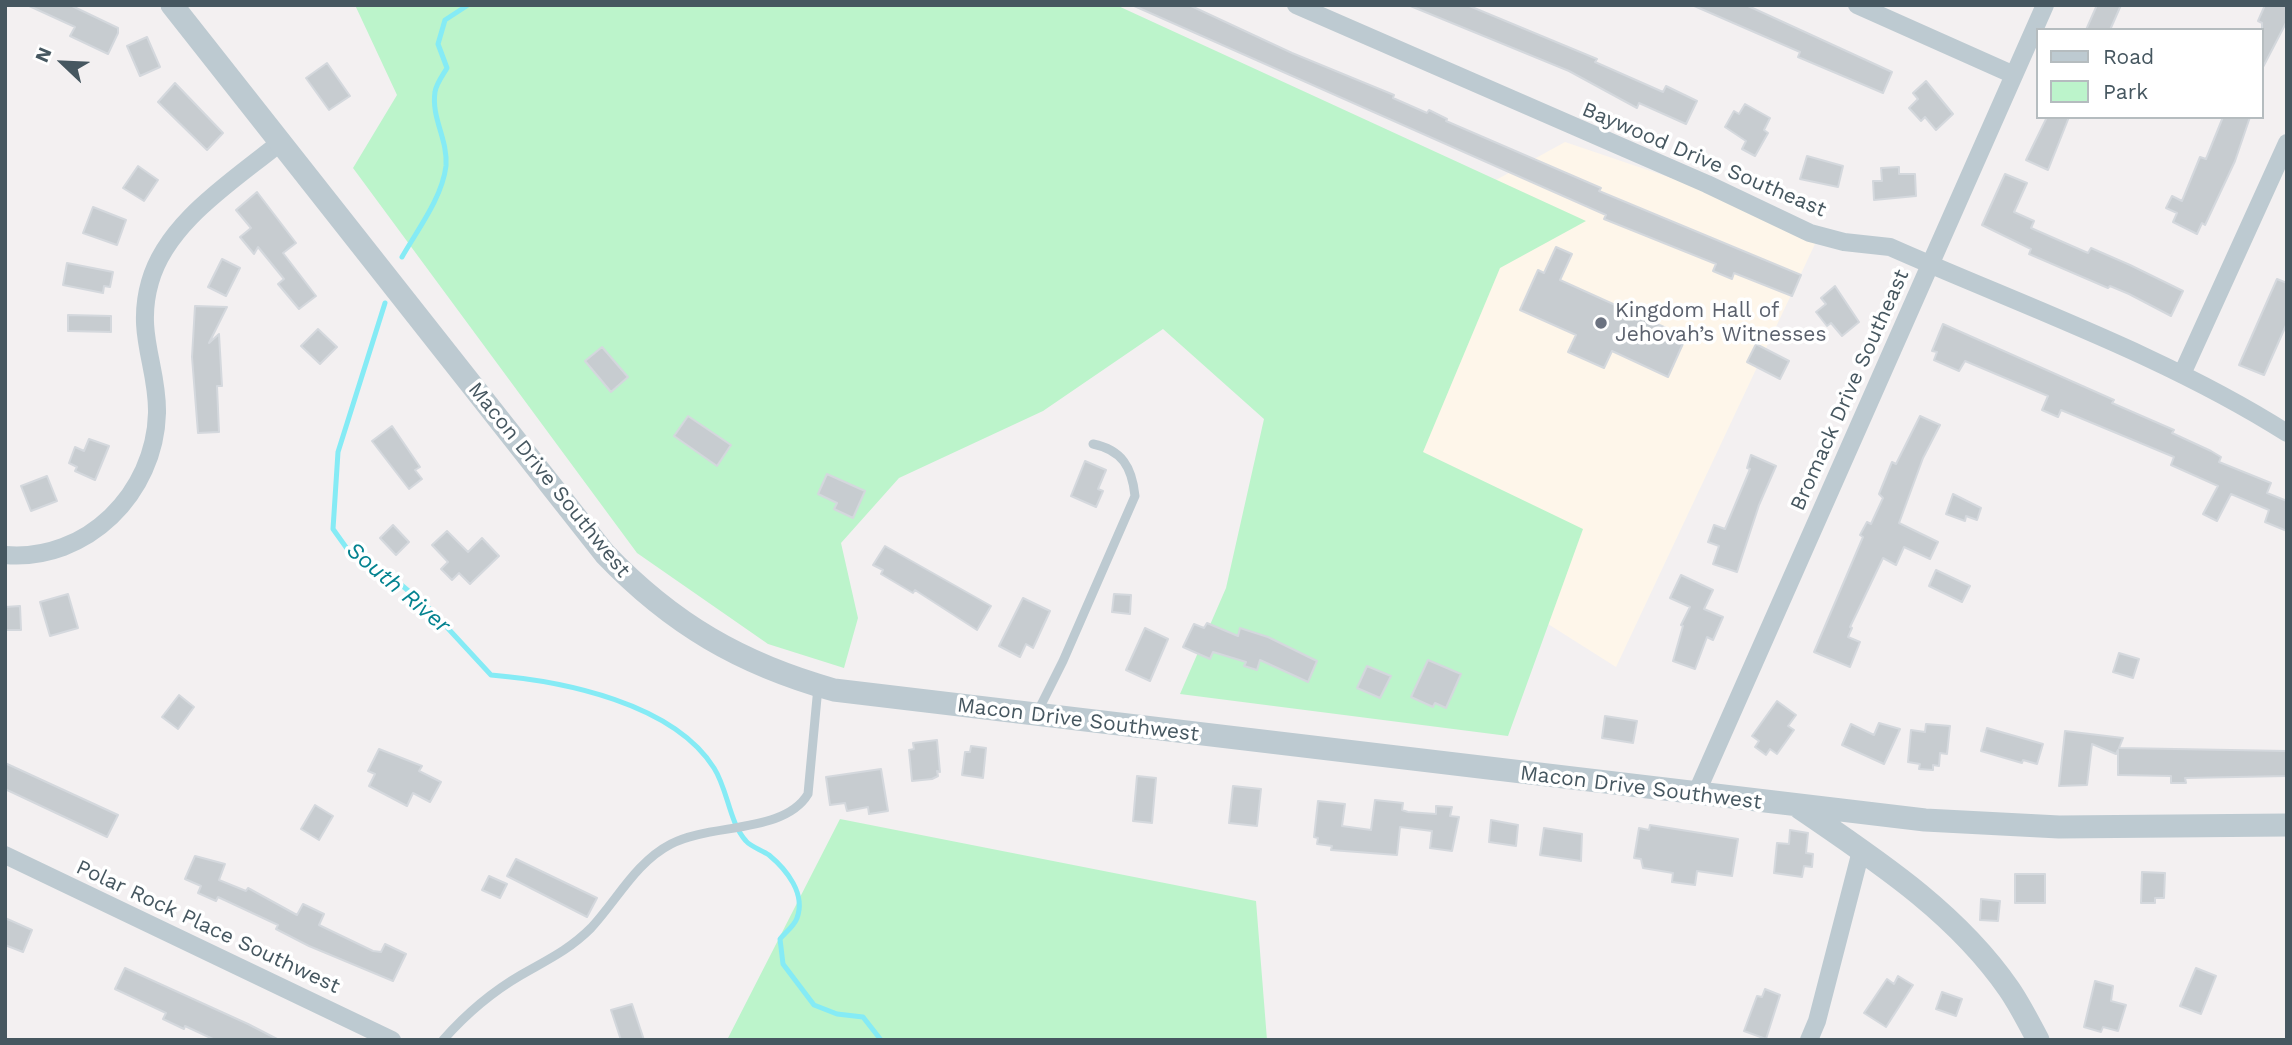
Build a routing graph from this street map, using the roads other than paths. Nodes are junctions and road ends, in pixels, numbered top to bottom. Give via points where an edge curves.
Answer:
1 (172, 5) edge
2 (1296, 5) edge
3 (1857, 5) edge
4 (2045, 5) edge
5 (2014, 75) junction
6 (282, 141) junction
7 (2287, 143) edge
8 (1930, 265) junction
9 (2182, 374) junction
10 (2287, 433) edge
11 (1093, 444) dead end
12 (5, 555) edge
13 (818, 686) junction
14 (1036, 715) junction
15 (1696, 794) junction
16 (1798, 807) junction
17 (2287, 825) edge
18 (1861, 851) junction
19 (5, 855) edge
20 (392, 1040) edge
21 (443, 1040) edge
22 (1809, 1040) edge
23 (2038, 1040) edge

1 - 6 street, Macon Drive Southwest
2 - 8 street, Baywood Drive Southeast via 1810,233 1890,247
3 - 5 street
4 - 5 street, Bromack Drive Southeast
5 - 8 street, Bromack Drive Southeast
6 - 12 street via 175,231 162,252 144,316 157,409 155,434 137,486 97,530 66,547 41,554
6 - 13 street, Macon Drive Southwest via 605,554 636,586 707,639 746,660
7 - 9 street
8 - 9 street, Baywood Drive Southeast
8 - 15 street, Bromack Drive Southeast
9 - 10 street, Baywood Drive Southeast
11 - 14 lane via 1108,447 1123,458 1133,475 1135,496
13 - 14 street, Macon Drive Southwest
13 - 21 lane via 808,794 801,805 768,820 673,842 652,855 562,955 469,1010
14 - 15 street, Macon Drive Southwest
15 - 16 street, Macon Drive Southwest
16 - 17 street, Macon Drive Southwest via 2059,827
16 - 18 street
18 - 22 street
18 - 23 street via 1916,891 1977,949 2009,989
19 - 20 street, Polar Rock Place Southwest

